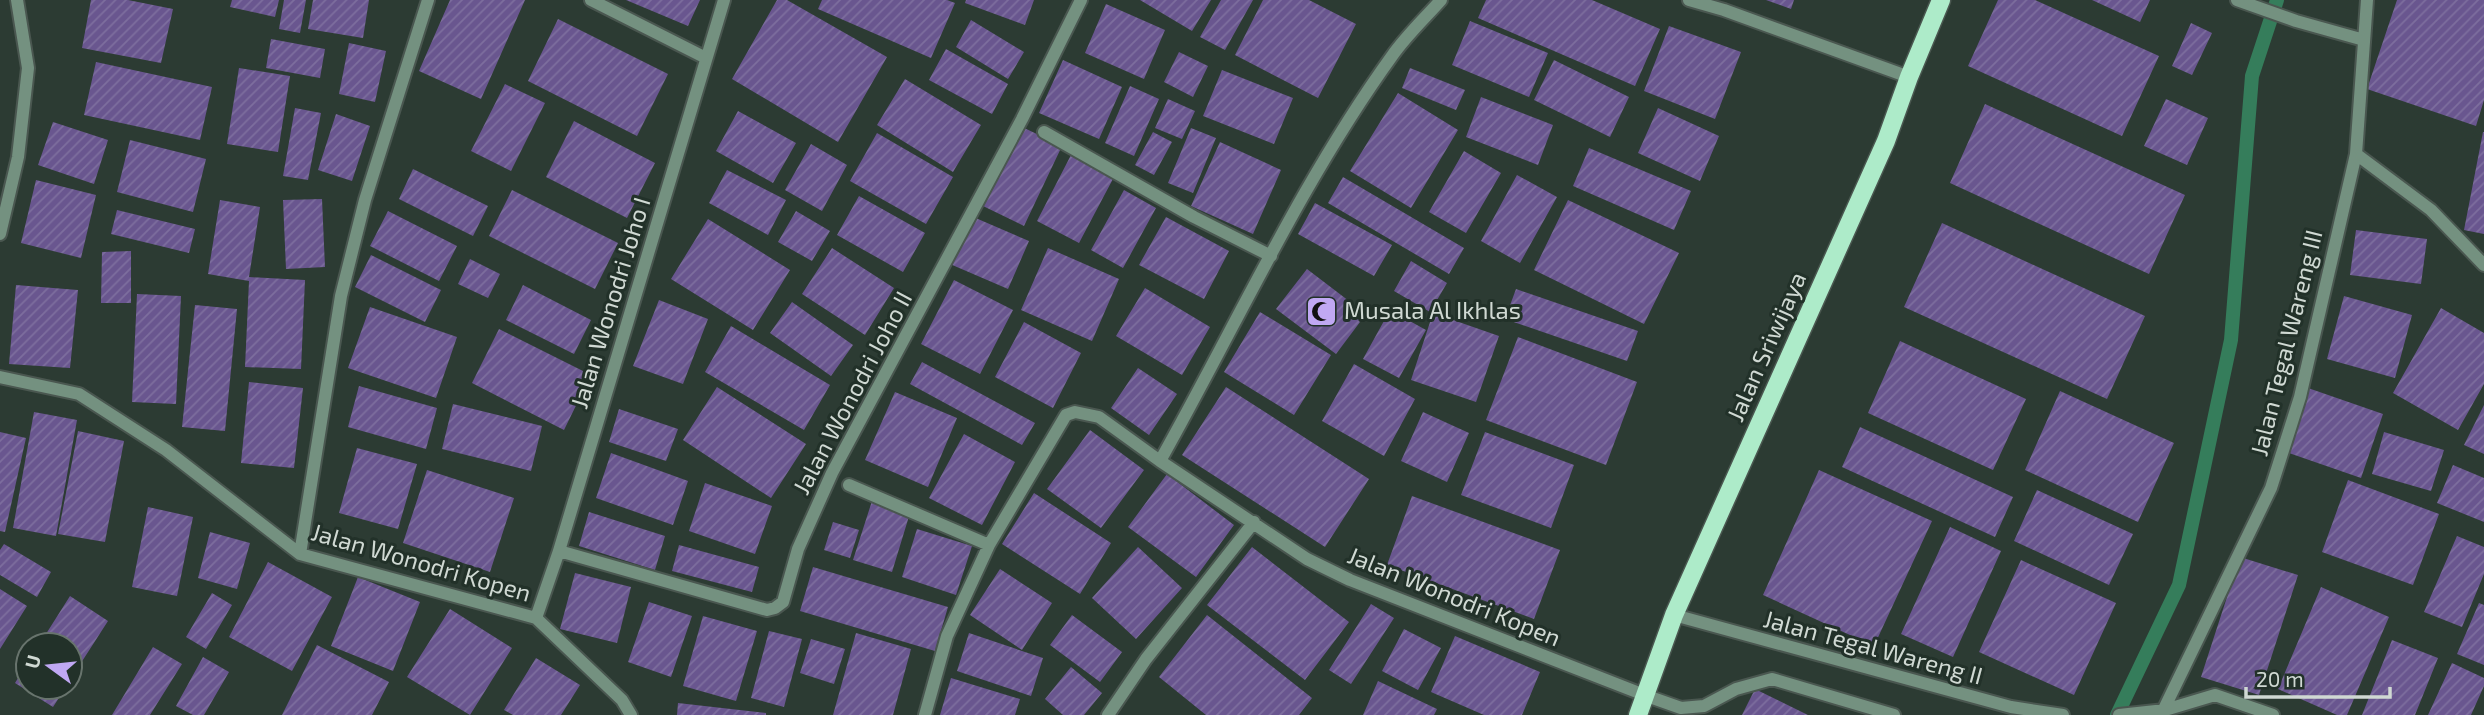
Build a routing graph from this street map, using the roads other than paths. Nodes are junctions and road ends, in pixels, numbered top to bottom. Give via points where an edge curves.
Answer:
1 (17, 0) edge
2 (428, 0) edge
3 (591, 0) edge
4 (724, 0) edge
5 (1081, 0) edge
6 (1441, 0) edge
7 (1689, 0) edge
8 (1941, 0) edge
9 (2237, 0) edge
10 (2367, 0) edge
11 (2364, 40) junction
12 (706, 58) junction
13 (1909, 77) junction
14 (1044, 132) dead end
15 (2356, 154) junction
16 (0, 234) edge
17 (1271, 256) junction
18 (2484, 265) edge
19 (0, 377) edge
20 (1160, 461) junction
21 (849, 485) dead end
22 (1254, 522) junction
23 (989, 545) junction
24 (559, 551) junction
25 (300, 554) junction
26 (1674, 615) junction
27 (536, 618) junction
28 (1647, 696) junction
29 (2163, 713) edge
30 (631, 715) edge
31 (925, 715) edge
32 (1108, 715) edge
33 (1638, 715) edge
34 (1894, 715) edge
35 (2063, 715) edge
36 (2119, 715) edge
37 (2273, 715) edge

1 - 16 street via 28,68 18,157
2 - 25 street via 365,200 341,296
3 - 12 street
4 - 12 street, Jalan Wonodri Joho I
5 - 24 street, Jalan Wonodri Joho II via 832,473 798,549 783,602 768,610
6 - 17 street via 1393,54 1328,153
7 - 13 street
8 - 13 main road, Jalan Sriwijaya
9 - 11 street
10 - 11 street, Jalan Tegal Wareng III
11 - 15 street, Jalan Tegal Wareng III
12 - 24 street, Jalan Wonodri Joho I
13 - 26 main road, Jalan Sriwijaya via 1886,141
14 - 17 street
15 - 18 street via 2431,210
15 - 29 street, Jalan Tegal Wareng III via 2300,397 2271,488
17 - 20 street
19 - 25 street, Jalan Wonodri Kopen via 79,394 166,450
20 - 22 street, Jalan Wonodri Kopen
20 - 23 street, Jalan Wonodri Kopen via 1099,417 1075,412 1066,415
21 - 23 street
22 - 28 street, Jalan Wonodri Kopen via 1307,559 1350,580
22 - 32 street
23 - 31 street, Jalan Wonodri Kopen via 947,636
24 - 27 street, Jalan Wonodri Joho I
25 - 27 street, Jalan Wonodri Kopen
26 - 28 main road, Jalan Sriwijaya
26 - 35 street, Jalan Tegal Wareng II via 2011,707
27 - 30 street, Jalan Wonodri Kopen via 622,700
28 - 33 main road, Jalan Sriwijaya
28 - 34 street, Jalan Wonodri Kopen via 1681,708 1704,706 1736,690 1772,680
29 - 36 street
29 - 37 street via 2215,695

